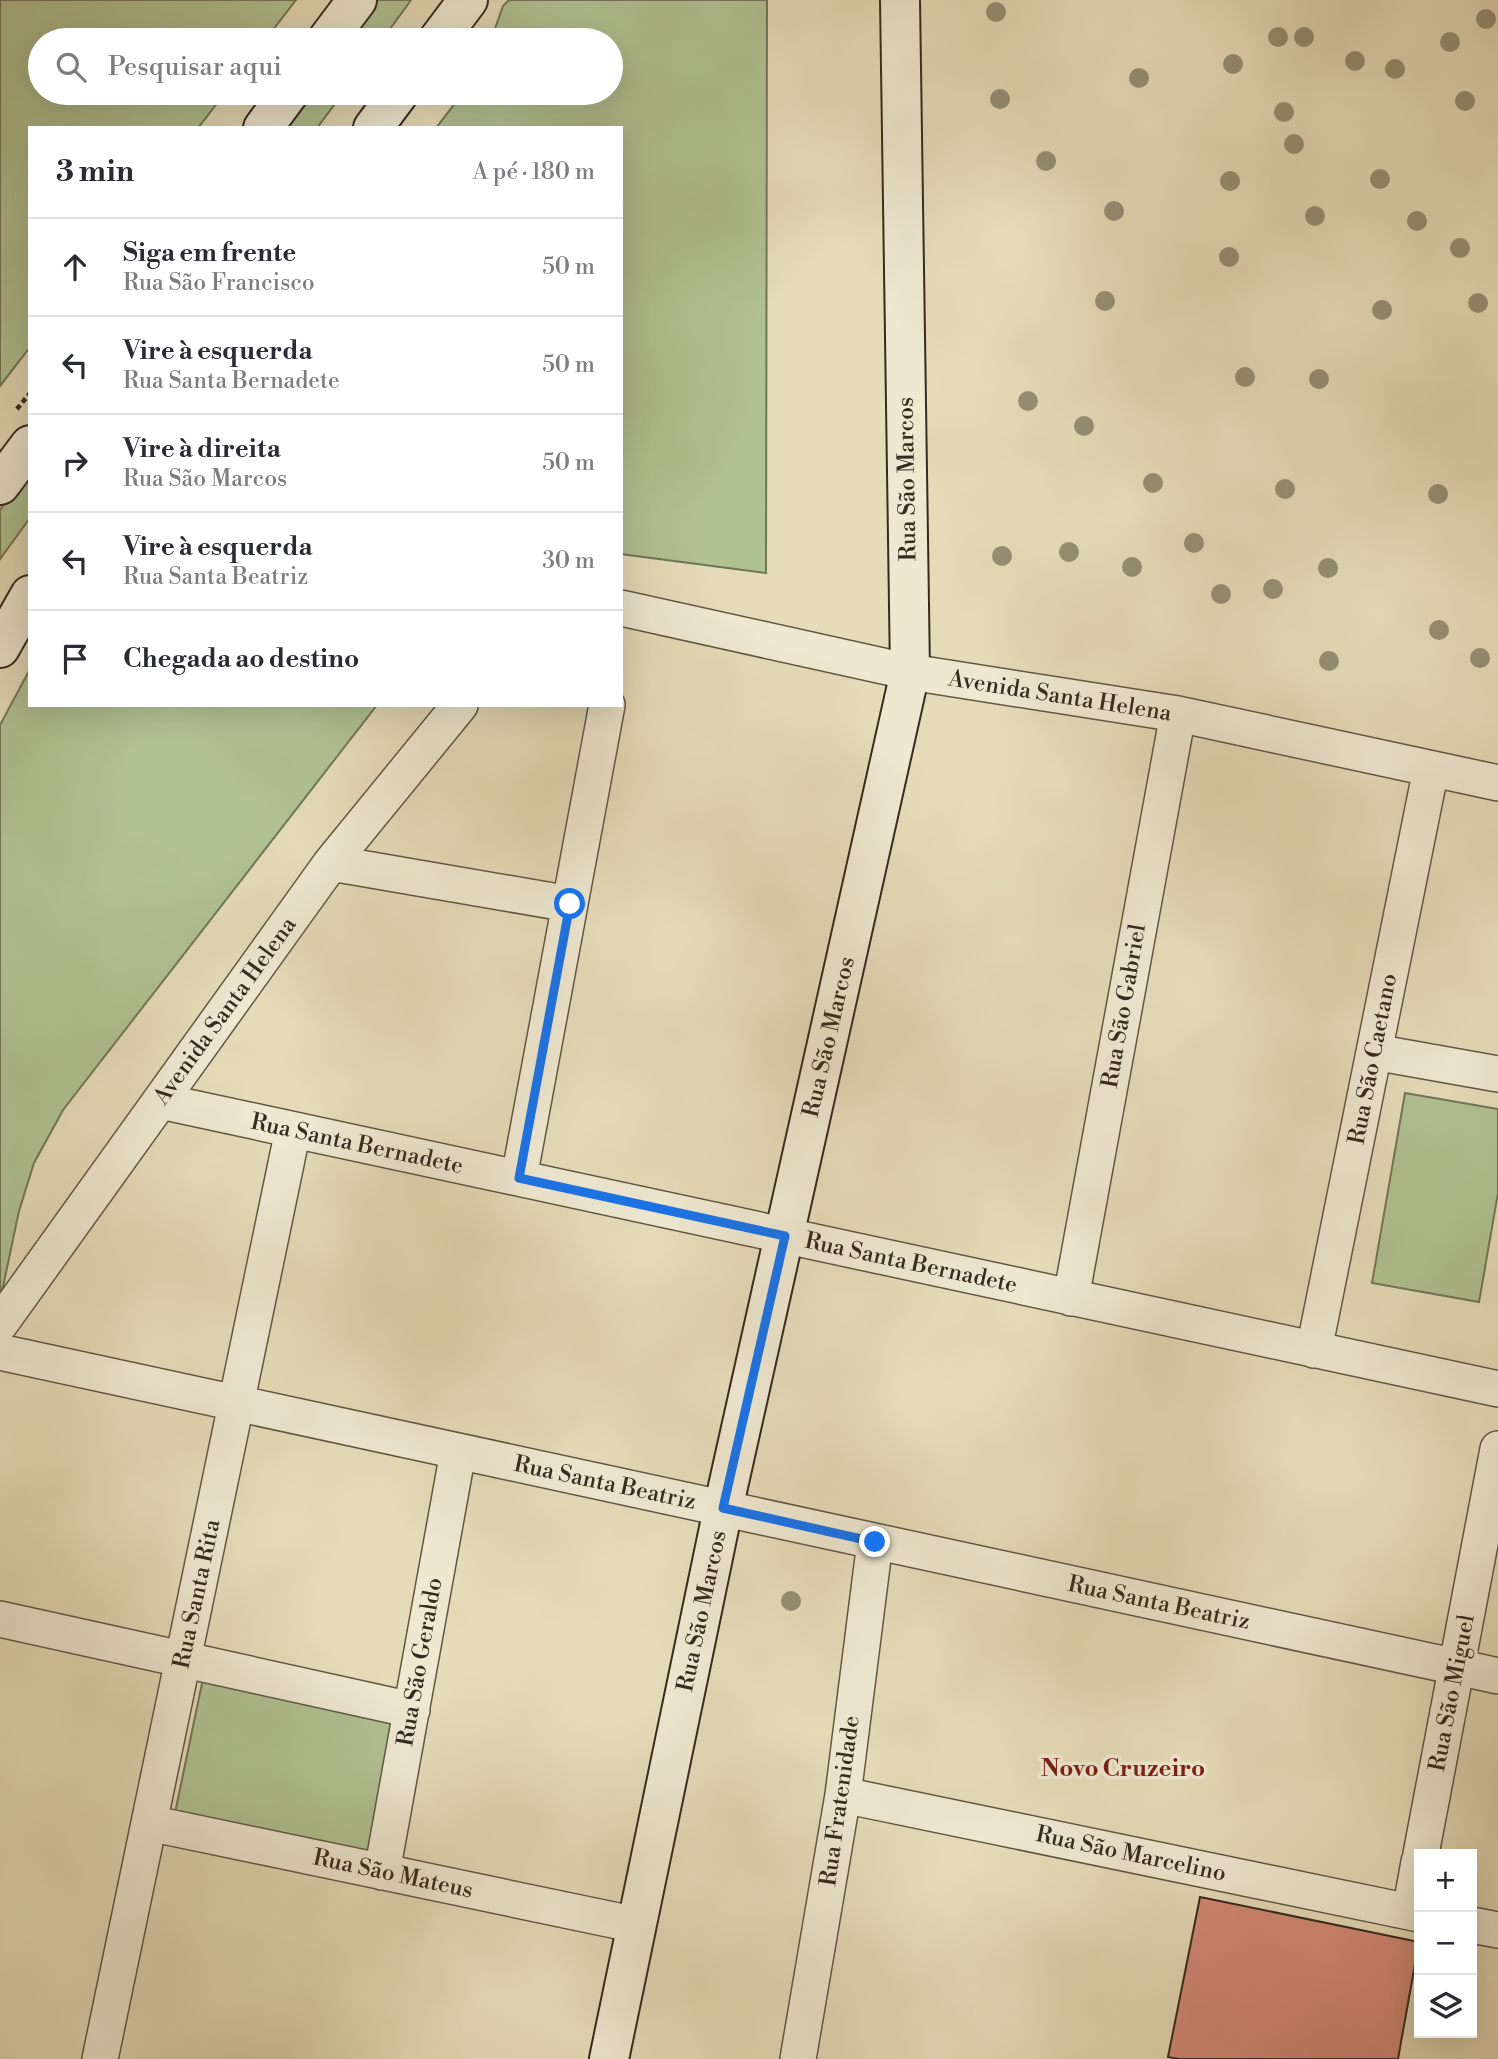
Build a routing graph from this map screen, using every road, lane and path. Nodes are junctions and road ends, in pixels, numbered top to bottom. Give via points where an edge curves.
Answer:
1 (357, 0) edge
2 (468, 0) edge
3 (900, 0) edge
4 (336, 28) edge
5 (447, 28) edge
6 (280, 105) edge
7 (390, 105) edge
8 (264, 126) edge
9 (374, 126) edge
10 (28, 448) edge
11 (0, 485) edge
12 (28, 599) edge
13 (623, 616) edge
14 (0, 649) edge
15 (910, 672) junction
16 (458, 707) edge
17 (607, 707) edge
18 (1178, 714) junction
19 (1431, 769) junction
20 (1498, 783) edge
21 (331, 863) junction
22 (570, 904) junction
23 (1374, 1052) junction
24 (1498, 1074) edge
25 (160, 1101) junction
26 (293, 1130) junction
27 (519, 1178) junction
28 (785, 1236) junction
29 (1071, 1297) junction
30 (0, 1324) edge
31 (1314, 1350) junction
32 (0, 1352) edge
33 (1498, 1390) edge
34 (236, 1404) junction
35 (1498, 1449) edge
36 (458, 1452) junction
37 (723, 1508) junction
38 (875, 1542) junction
39 (0, 1619) edge
40 (183, 1659) junction
41 (1456, 1667) junction
42 (1498, 1676) edge
43 (412, 1710) junction
44 (843, 1795) junction
45 (149, 1823) junction
46 (1422, 1849) edge
47 (382, 1871) junction
48 (1414, 1913) edge
49 (637, 1925) junction
50 (1477, 1926) edge
51 (1498, 1930) edge
52 (100, 2059) edge
53 (609, 2059) edge
54 (798, 2059) edge

1 - 4 street
2 - 5 street
3 - 15 street, Rua São Marcos
6 - 8 street
7 - 9 street
10 - 11 street
12 - 14 street
13 - 15 street, Avenida Santa Helena
15 - 18 street, Avenida Santa Helena
15 - 28 street, Rua São Marcos
16 - 21 street, Avenida Santa Helena
17 - 22 street
18 - 19 street, Avenida Santa Helena
18 - 29 street, Rua São Gabriel
19 - 20 street, Avenida Santa Helena
19 - 23 street, Rua São Caetano
21 - 22 street
21 - 25 street, Avenida Santa Helena
22 - 27 street
23 - 24 street
23 - 31 street, Rua São Caetano
25 - 26 street, Rua Santa Bernadete
25 - 30 street, Avenida Santa Helena
26 - 27 street, Rua Santa Bernadete
26 - 34 street, Rua Santa Rita
27 - 28 street, Rua Santa Bernadete
28 - 29 street, Rua Santa Bernadete
28 - 37 street, Rua São Marcos
29 - 31 street, Rua Santa Bernadete
31 - 33 street, Rua Santa Bernadete
32 - 34 street, Rua Santa Beatriz
34 - 36 street, Rua Santa Beatriz
34 - 40 street, Rua Santa Rita
35 - 41 street, Rua São Miguel
36 - 37 street, Rua Santa Beatriz
36 - 43 street, Rua São Geraldo
37 - 38 street, Rua Santa Beatriz
37 - 49 street, Rua São Marcos
38 - 41 street, Rua Santa Beatriz
38 - 44 street, Rua Fratenidade
39 - 40 street
40 - 43 street
40 - 45 street, Rua Santa Rita
41 - 42 street, Rua Santa Beatriz
41 - 46 street, Rua São Miguel
43 - 47 street, Rua São Geraldo
44 - 48 street, Rua São Marcelino
44 - 54 street, Rua Fratenidade
45 - 47 street, Rua São Mateus
45 - 52 street, Rua Santa Rita
47 - 49 street, Rua São Mateus
49 - 53 street, Rua São Marcos
50 - 51 street

